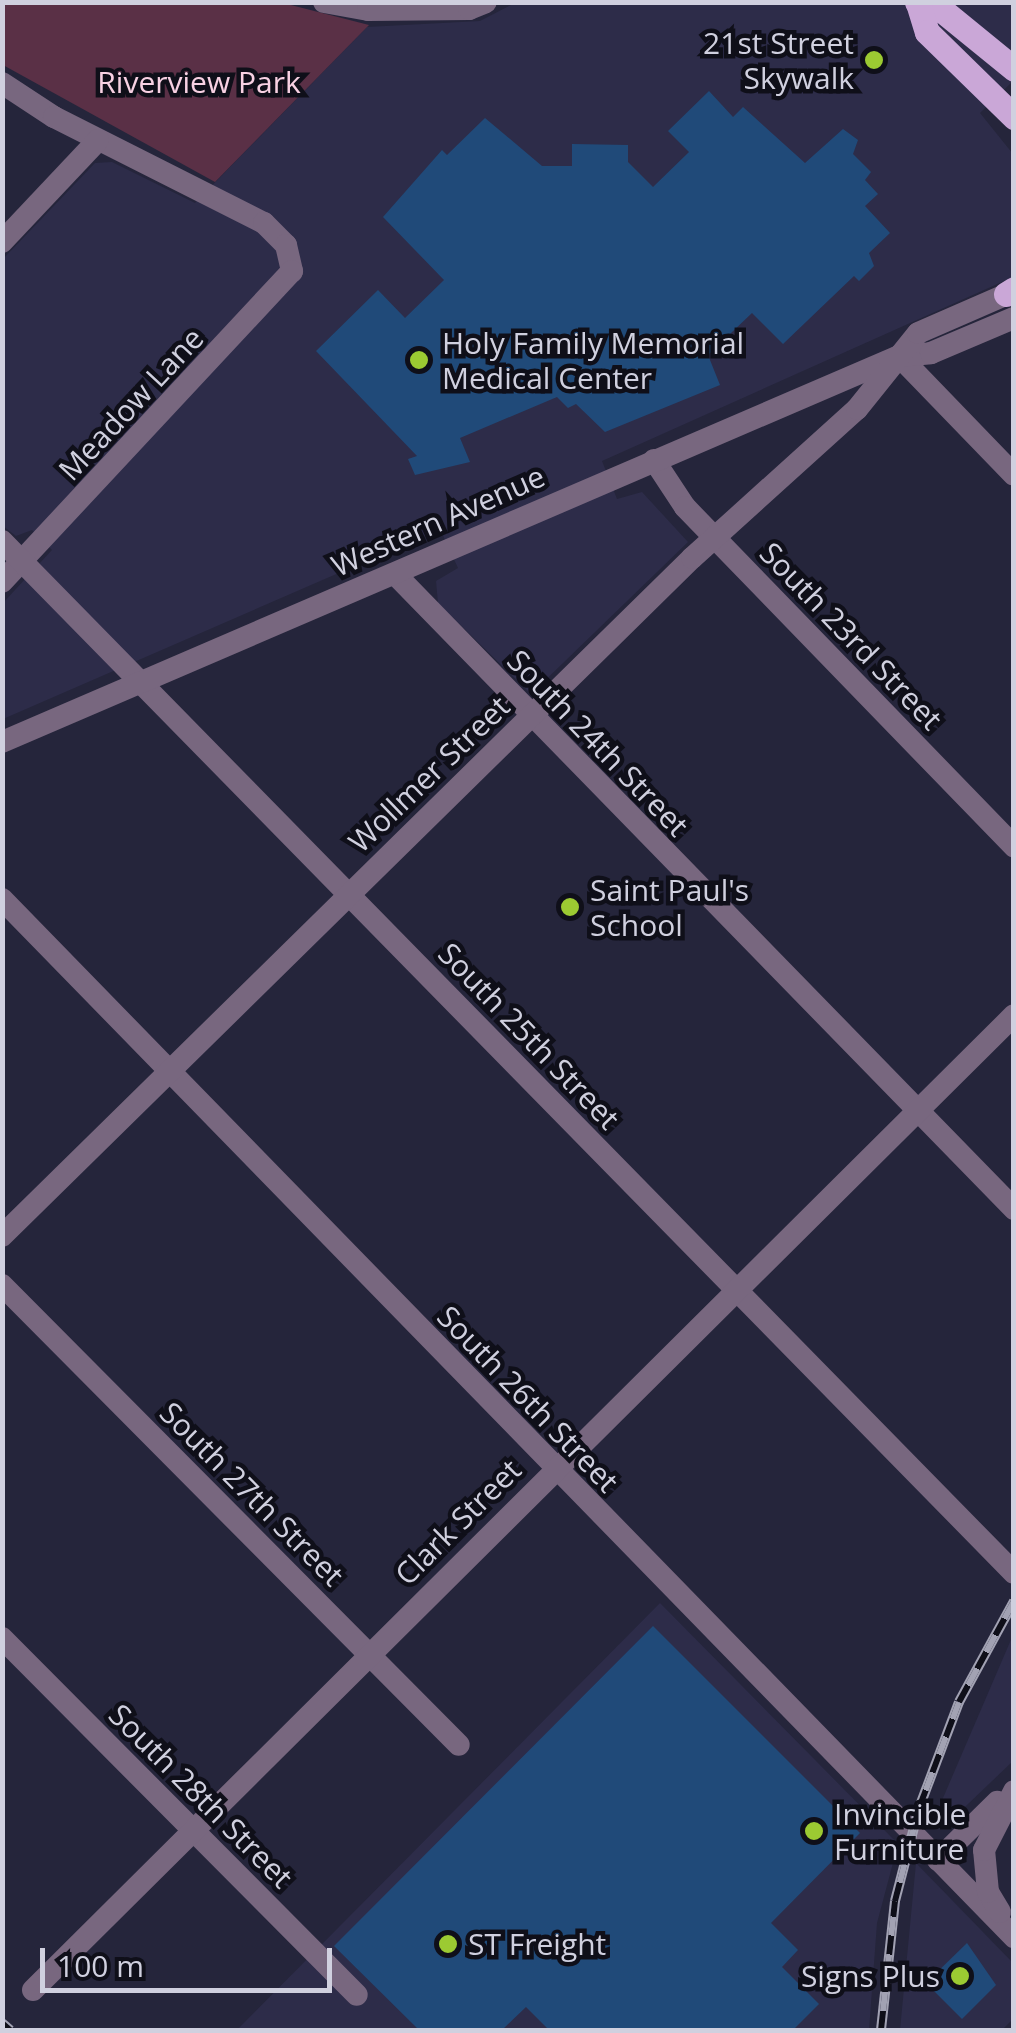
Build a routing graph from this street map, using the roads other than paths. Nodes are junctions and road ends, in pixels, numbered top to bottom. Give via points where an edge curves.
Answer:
1 (324, 2) edge
2 (486, 2) edge
3 (918, 3) edge
4 (1014, 70) edge
5 (2, 83) edge
6 (1014, 117) edge
7 (98, 140) junction
8 (2, 242) edge
9 (1012, 298) edge
10 (898, 356) junction
11 (654, 460) junction
12 (1014, 474) edge
13 (716, 538) junction
14 (2, 541) edge
15 (22, 561) junction
16 (395, 574) junction
17 (2, 582) edge
18 (144, 682) junction
19 (530, 716) junction
20 (2, 742) edge
21 (1014, 848) edge
22 (349, 894) junction
23 (2, 898) edge
24 (1014, 1015) edge
25 (170, 1070) junction
26 (916, 1110) junction
27 (1014, 1209) edge
28 (2, 1236) edge
29 (2, 1284) edge
30 (734, 1289) junction
31 (553, 1469) junction
32 (1014, 1573) edge
33 (2, 1638) edge
34 (367, 1654) junction
35 (459, 1745) dead end
36 (1014, 1789) edge
37 (192, 1830) junction
38 (938, 1860) junction
39 (1014, 1934) edge
40 (33, 1990) dead end
41 (357, 1995) dead end

1 - 2 street via 383,10
3 - 4 main road via 943,11
3 - 6 main road via 927,32
5 - 7 street
7 - 8 street
7 - 15 street, Meadow Lane via 264,223 282,239 291,262 282,288
9 - 10 street, Western Avenue via 928,326
10 - 11 street, Western Avenue
10 - 12 street
10 - 13 street, Wollmer Street via 858,409
11 - 13 street, South 23rd Street via 669,490
11 - 16 street, Western Avenue
13 - 19 street, Wollmer Street
13 - 21 street, South 23rd Street
14 - 15 street, South 25th Street
15 - 17 street, Meadow Lane
15 - 18 street, South 25th Street
16 - 18 street, Western Avenue
16 - 19 street, South 24th Street
18 - 20 street, Western Avenue
18 - 22 street, South 25th Street
19 - 22 street, Wollmer Street
19 - 26 street, South 24th Street
22 - 25 street, Wollmer Street
22 - 30 street, South 25th Street
23 - 25 street, South 26th Street
24 - 26 street, Clark Street
25 - 28 street, Wollmer Street
25 - 31 street, South 26th Street
26 - 27 street, South 24th Street
26 - 30 street, Clark Street
29 - 34 street, South 27th Street
30 - 31 street, Clark Street
30 - 32 street, South 25th Street
31 - 34 street, Clark Street
31 - 38 street, South 26th Street
33 - 37 street, South 28th Street
34 - 35 street, South 27th Street
34 - 37 street, Clark Street
36 - 38 street
36 - 39 street via 988,1833 984,1876
37 - 40 street, Clark Street
37 - 41 street, South 28th Street
38 - 39 street, South 26th Street

